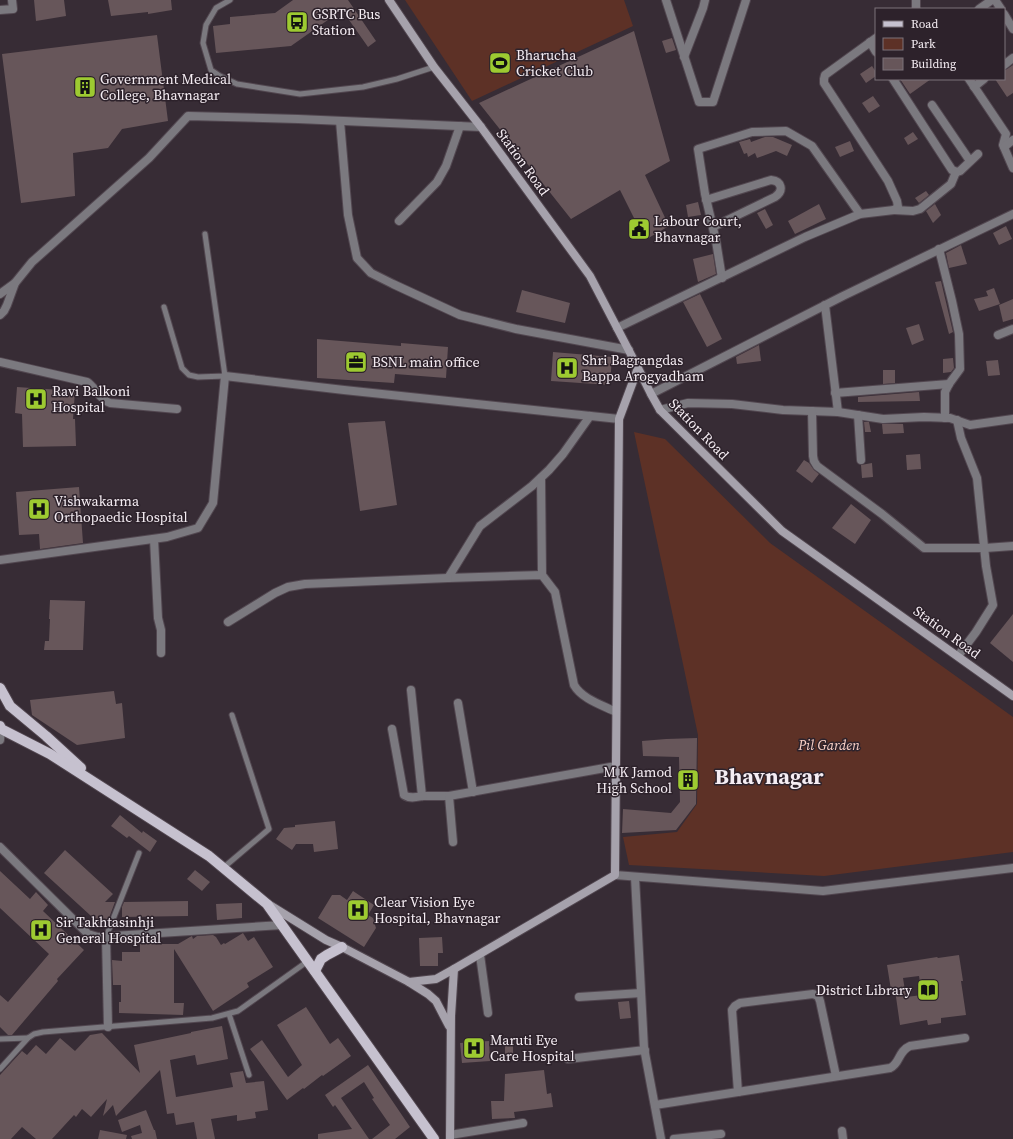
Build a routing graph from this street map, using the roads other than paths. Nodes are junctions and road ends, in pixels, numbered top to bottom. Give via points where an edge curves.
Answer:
1 (12, 0) edge
2 (230, 0) edge
3 (389, 0) edge
4 (666, 0) edge
5 (705, 0) edge
6 (746, 0) edge
7 (992, 0) edge
8 (980, 8) edge
9 (0, 10) edge
10 (1005, 16) edge
11 (1013, 28) edge
12 (873, 40) edge
13 (684, 57) junction
14 (1013, 58) edge
15 (1005, 64) edge
16 (434, 67) junction
17 (894, 80) edge
18 (970, 80) edge
19 (983, 80) edge
20 (974, 86) junction
21 (932, 105) dead end
22 (340, 121) junction
23 (460, 126) junction
24 (481, 127) junction
25 (1013, 140) edge
26 (1004, 147) junction
27 (978, 154) dead end
28 (970, 161) junction
29 (1013, 168) edge
30 (956, 172) junction
31 (706, 200) junction
32 (894, 210) junction
33 (860, 214) junction
34 (1013, 214) edge
35 (399, 221) dead end
36 (713, 227) junction
37 (204, 234) dead end
38 (939, 249) junction
39 (722, 278) junction
40 (15, 283) junction
41 (0, 294) edge
42 (825, 305) junction
43 (164, 307) dead end
44 (0, 315) edge
45 (617, 328) junction
46 (1013, 329) edge
47 (998, 335) dead end
48 (629, 350) junction
49 (0, 362) edge
50 (638, 368) junction
51 (225, 376) junction
52 (949, 384) junction
53 (836, 393) junction
54 (651, 394) junction
55 (176, 409) dead end
56 (660, 410) junction
57 (812, 411) junction
58 (838, 412) junction
59 (858, 415) junction
60 (590, 416) junction
61 (945, 418) junction
62 (619, 419) junction
63 (1013, 419) edge
64 (957, 420) junction
65 (861, 460) dead end
66 (541, 478) junction
67 (154, 539) junction
68 (1013, 546) edge
69 (984, 548) junction
70 (0, 560) edge
71 (542, 575) junction
72 (448, 578) junction
73 (228, 622) dead end
74 (161, 653) dead end
75 (958, 656) junction
76 (411, 690) dead end
77 (1, 692) edge
78 (1013, 696) edge
79 (458, 703) dead end
80 (616, 712) junction
81 (232, 715) dead end
82 (1, 728) edge
83 (392, 729) dead end
84 (0, 740) edge
85 (616, 766) junction
86 (100, 786) junction
87 (473, 792) junction
88 (423, 796) junction
89 (449, 796) junction
90 (453, 842) dead end
91 (0, 846) edge
92 (139, 853) dead end
93 (223, 868) junction
94 (1013, 868) edge
95 (615, 876) junction
96 (635, 877) junction
97 (267, 904) junction
98 (282, 925) junction
99 (106, 937) junction
100 (342, 947) junction
101 (480, 955) junction
102 (308, 961) junction
103 (454, 969) junction
104 (315, 970) junction
105 (409, 982) junction
106 (641, 993) junction
107 (579, 997) dead end
108 (488, 1013) dead end
109 (229, 1014) junction
110 (108, 1027) junction
111 (450, 1028) junction
112 (28, 1038) junction
113 (964, 1038) dead end
114 (0, 1039) edge
115 (645, 1050) junction
116 (568, 1059) dead end
117 (0, 1069) edge
118 (249, 1076) dead end
119 (836, 1076) junction
120 (738, 1092) junction
121 (655, 1105) junction
122 (523, 1123) dead end
123 (721, 1134) dead end
124 (450, 1137) edge
125 (434, 1139) edge
126 (661, 1139) edge
127 (676, 1139) edge

1 - 9 street via 13,9
2 - 16 lane via 216,8 212,14 206,25 203,42 211,70 237,84 300,94 363,87
3 - 16 main road, Station Road
4 - 13 street
5 - 13 street
6 - 13 street via 713,102 699,102
7 - 8 street
10 - 11 street
12 - 32 street via 825,75 824,83 888,181 897,201 898,207
14 - 15 street
16 - 24 main road, Station Road
17 - 30 street via 952,170
18 - 20 street
19 - 20 street
20 - 26 street via 1006,134
21 - 28 street
22 - 23 street
22 - 40 street via 188,116 150,158 32,262
22 - 48 street via 348,216 357,258 371,273 460,315 516,329
23 - 24 street
23 - 35 street via 446,166 437,182
24 - 45 main road, Station Road via 590,276
25 - 26 street
26 - 29 street
27 - 28 street
28 - 30 street
30 - 32 street via 951,184 920,209
31 - 33 street via 698,149 752,132 786,130 812,146
31 - 36 street
31 - 36 street via 771,180 779,183 780,191 775,197
32 - 33 street
33 - 39 street via 805,237
34 - 38 street
36 - 39 street
37 - 51 lane
38 - 42 street
38 - 52 street via 959,334 960,369
39 - 45 street
40 - 41 street
40 - 44 street via 7,305
42 - 53 street
42 - 54 street
43 - 51 lane via 182,368 189,375 198,377
45 - 48 main road, Station Road
46 - 47 street
48 - 50 main road, Station Road
49 - 55 street via 86,382 92,385 106,402
50 - 54 main road, Station Road
50 - 62 main road
51 - 60 street
51 - 67 street via 213,503 198,528
52 - 53 street
52 - 61 street via 945,392
53 - 58 street
54 - 56 main road, Station Road
56 - 57 street via 688,403
56 - 75 main road, Station Road via 782,531
57 - 58 street
57 - 69 street via 813,456 817,466 924,548
58 - 59 street
59 - 61 street via 883,418
59 - 65 street
60 - 62 street
60 - 66 street via 563,454
61 - 64 street
62 - 80 main road
63 - 64 street via 970,425
64 - 69 street via 961,438 977,478
66 - 71 street
66 - 72 street via 480,526
67 - 70 street
67 - 74 street
68 - 69 street
69 - 75 street via 993,605
71 - 72 street
71 - 80 street via 555,592 577,691
72 - 73 street via 305,584 288,587
75 - 78 main road, Station Road
76 - 88 street
77 - 86 main road via 10,706
79 - 87 street
80 - 85 main road
81 - 93 lane via 269,829
82 - 84 street
82 - 86 main road via 50,754
83 - 88 street via 404,795
85 - 87 street
85 - 95 main road
86 - 93 main road via 209,856
87 - 89 street
88 - 89 street
89 - 90 street
91 - 99 street via 88,934 98,938
92 - 99 lane
93 - 97 main road
94 - 96 street via 823,891
95 - 96 street
95 - 101 main road
96 - 106 street
97 - 98 main road
97 - 100 main road
98 - 99 street
98 - 102 main road
99 - 110 street
100 - 104 main road via 321,960
100 - 105 main road
101 - 103 main road
101 - 108 street
102 - 104 main road
102 - 109 lane via 238,1011
103 - 105 main road via 436,979
103 - 111 main road
104 - 125 main road
105 - 111 main road via 436,1001
106 - 107 street
106 - 115 street
109 - 110 lane via 212,1018
109 - 118 lane
110 - 112 lane via 43,1032
111 - 124 main road
112 - 114 lane
112 - 117 lane
113 - 119 street via 910,1046 890,1068
115 - 116 street
115 - 121 street
119 - 120 street
119 - 120 street via 818,996 813,994 740,1003 732,1010
120 - 121 street
121 - 126 street
122 - 124 street
123 - 127 street

